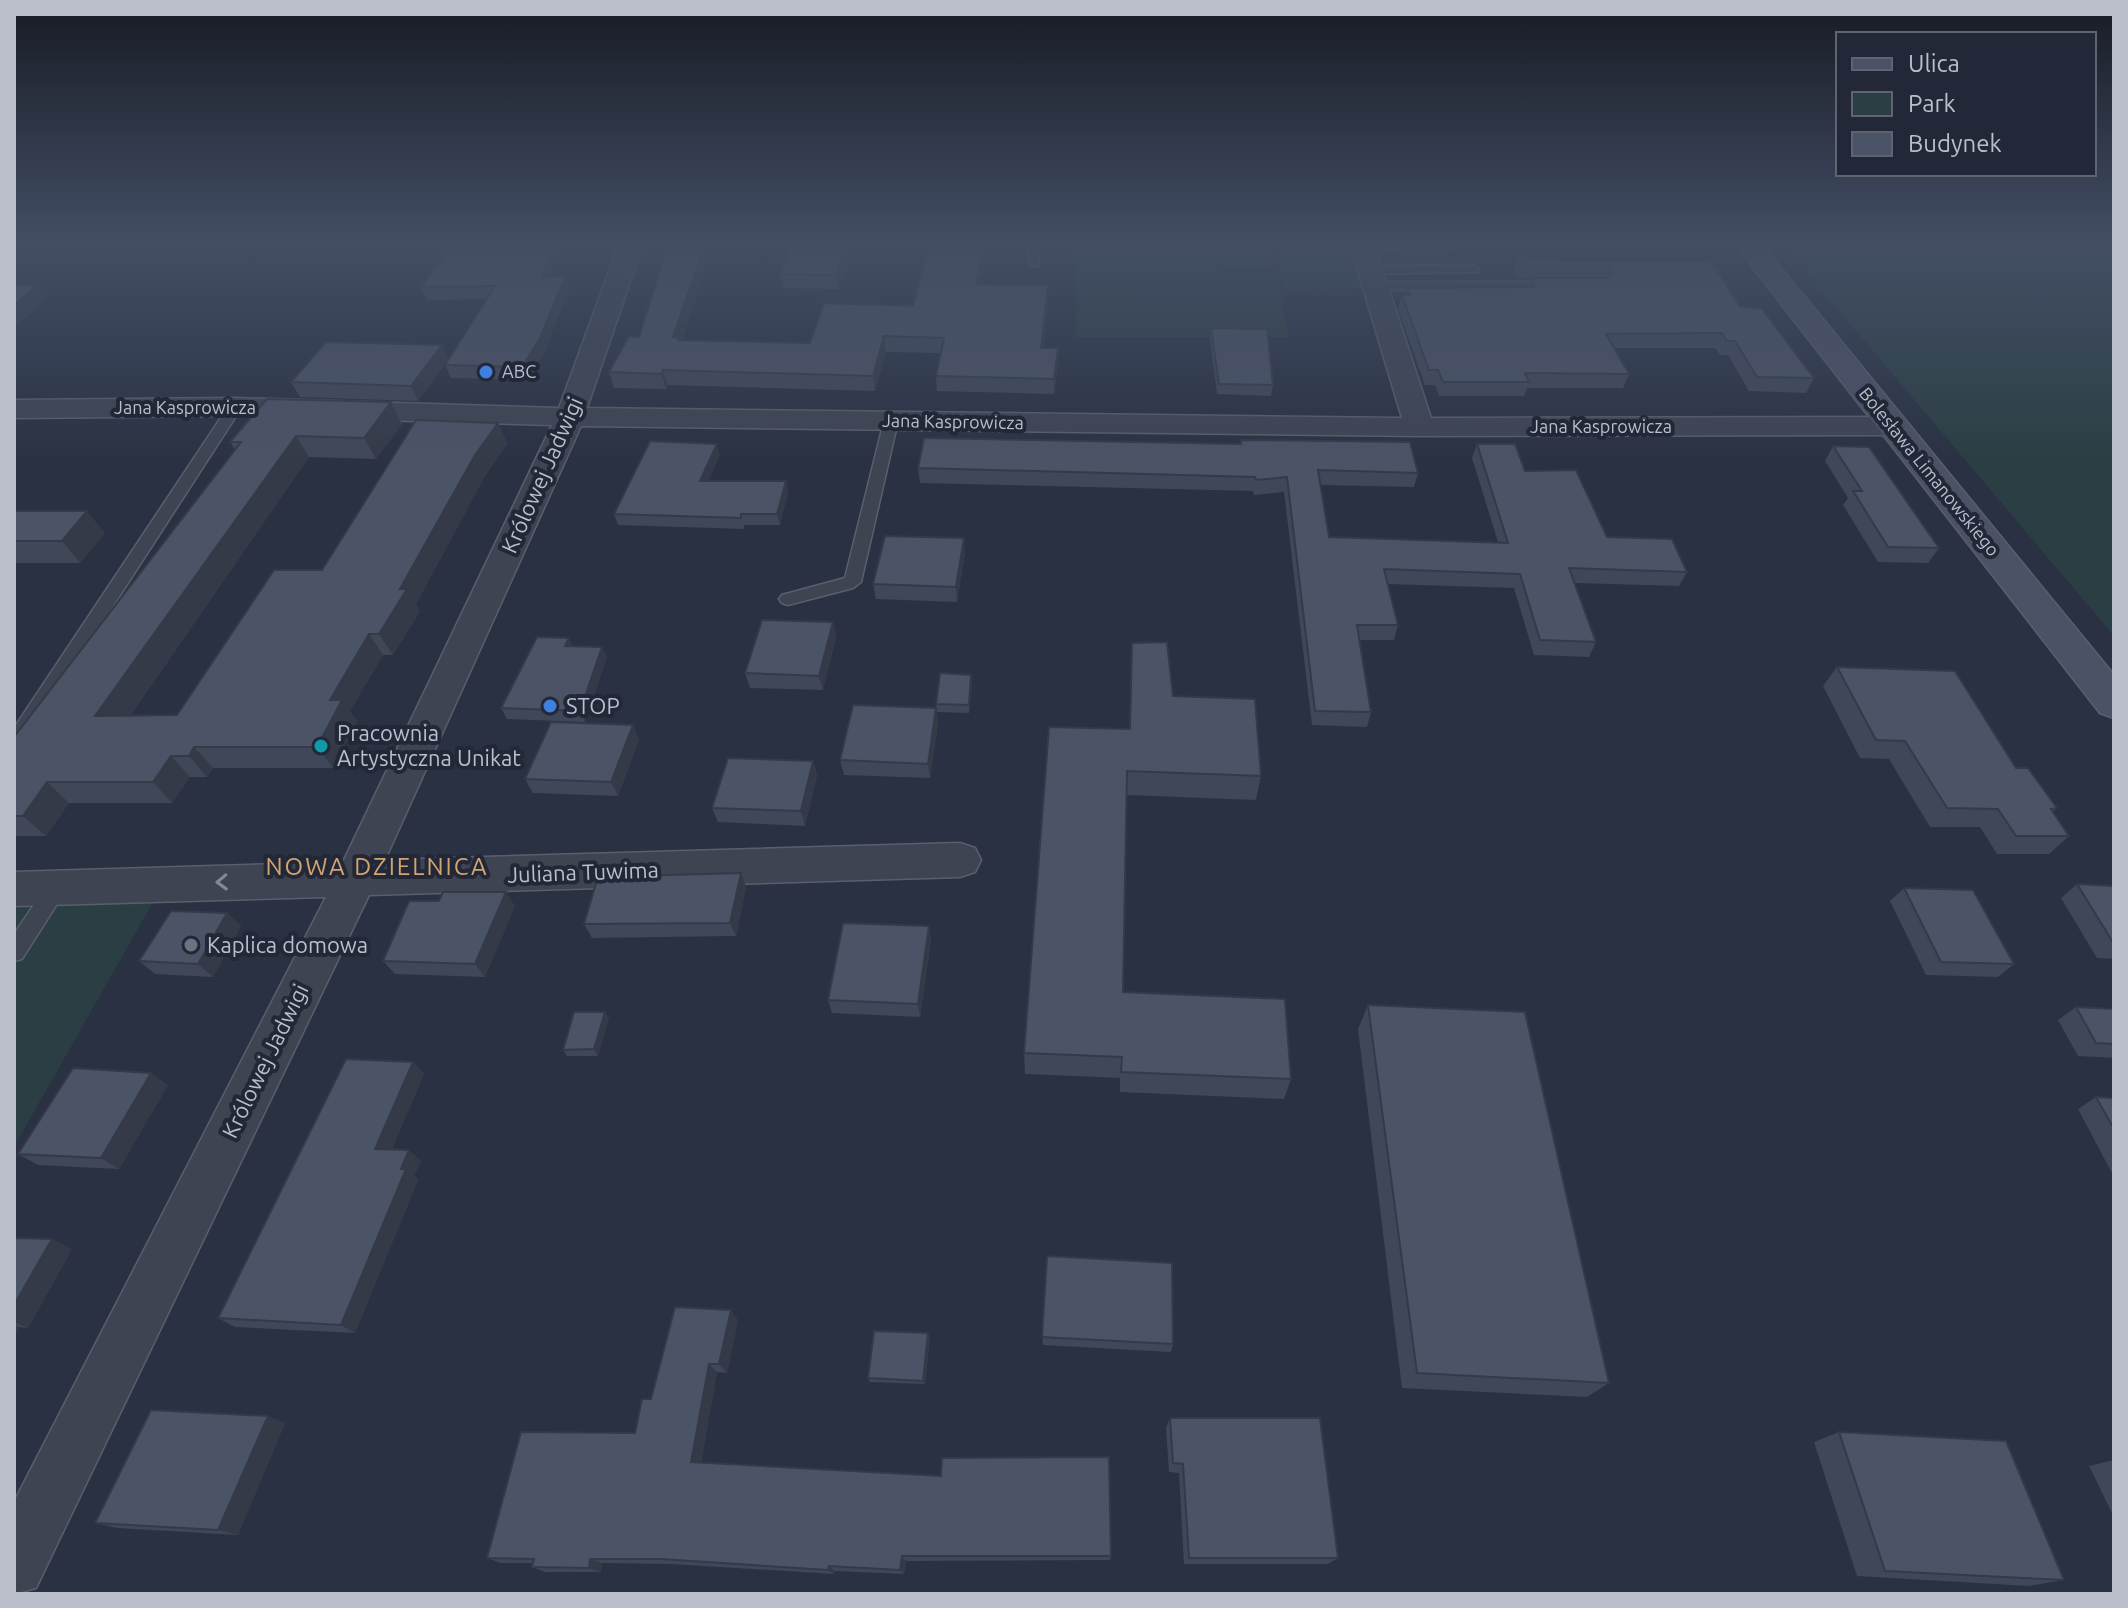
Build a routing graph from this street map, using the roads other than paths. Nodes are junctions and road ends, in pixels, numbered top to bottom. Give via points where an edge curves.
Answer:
1 (606, 316) edge
2 (1385, 316) edge
3 (1805, 316) edge
4 (235, 407) junction
5 (14, 409) edge
6 (570, 417) junction
7 (891, 421) junction
8 (1893, 426) junction
9 (1419, 427) junction
10 (788, 599) dead end
11 (2114, 703) edge
12 (14, 743) edge
13 (960, 860) dead end
14 (356, 879) junction
15 (57, 887) junction
16 (14, 889) edge
17 (14, 952) edge
18 (14, 1566) edge

1 - 6 street, Królowej Jadwigi
2 - 9 street
3 - 8 street, Bolesława Limanowskiego
4 - 5 street, Jana Kasprowicza
4 - 6 street, Jana Kasprowicza
4 - 12 lane
6 - 7 street, Jana Kasprowicza
6 - 14 street, Królowej Jadwigi
7 - 9 street, Jana Kasprowicza
7 - 10 lane via 853,582
8 - 9 street, Jana Kasprowicza
8 - 11 street, Bolesława Limanowskiego
13 - 14 street, Juliana Tuwima
14 -> 15 street, Juliana Tuwima
14 - 18 street, Królowej Jadwigi
15 - 16 street, Juliana Tuwima
15 - 17 lane

